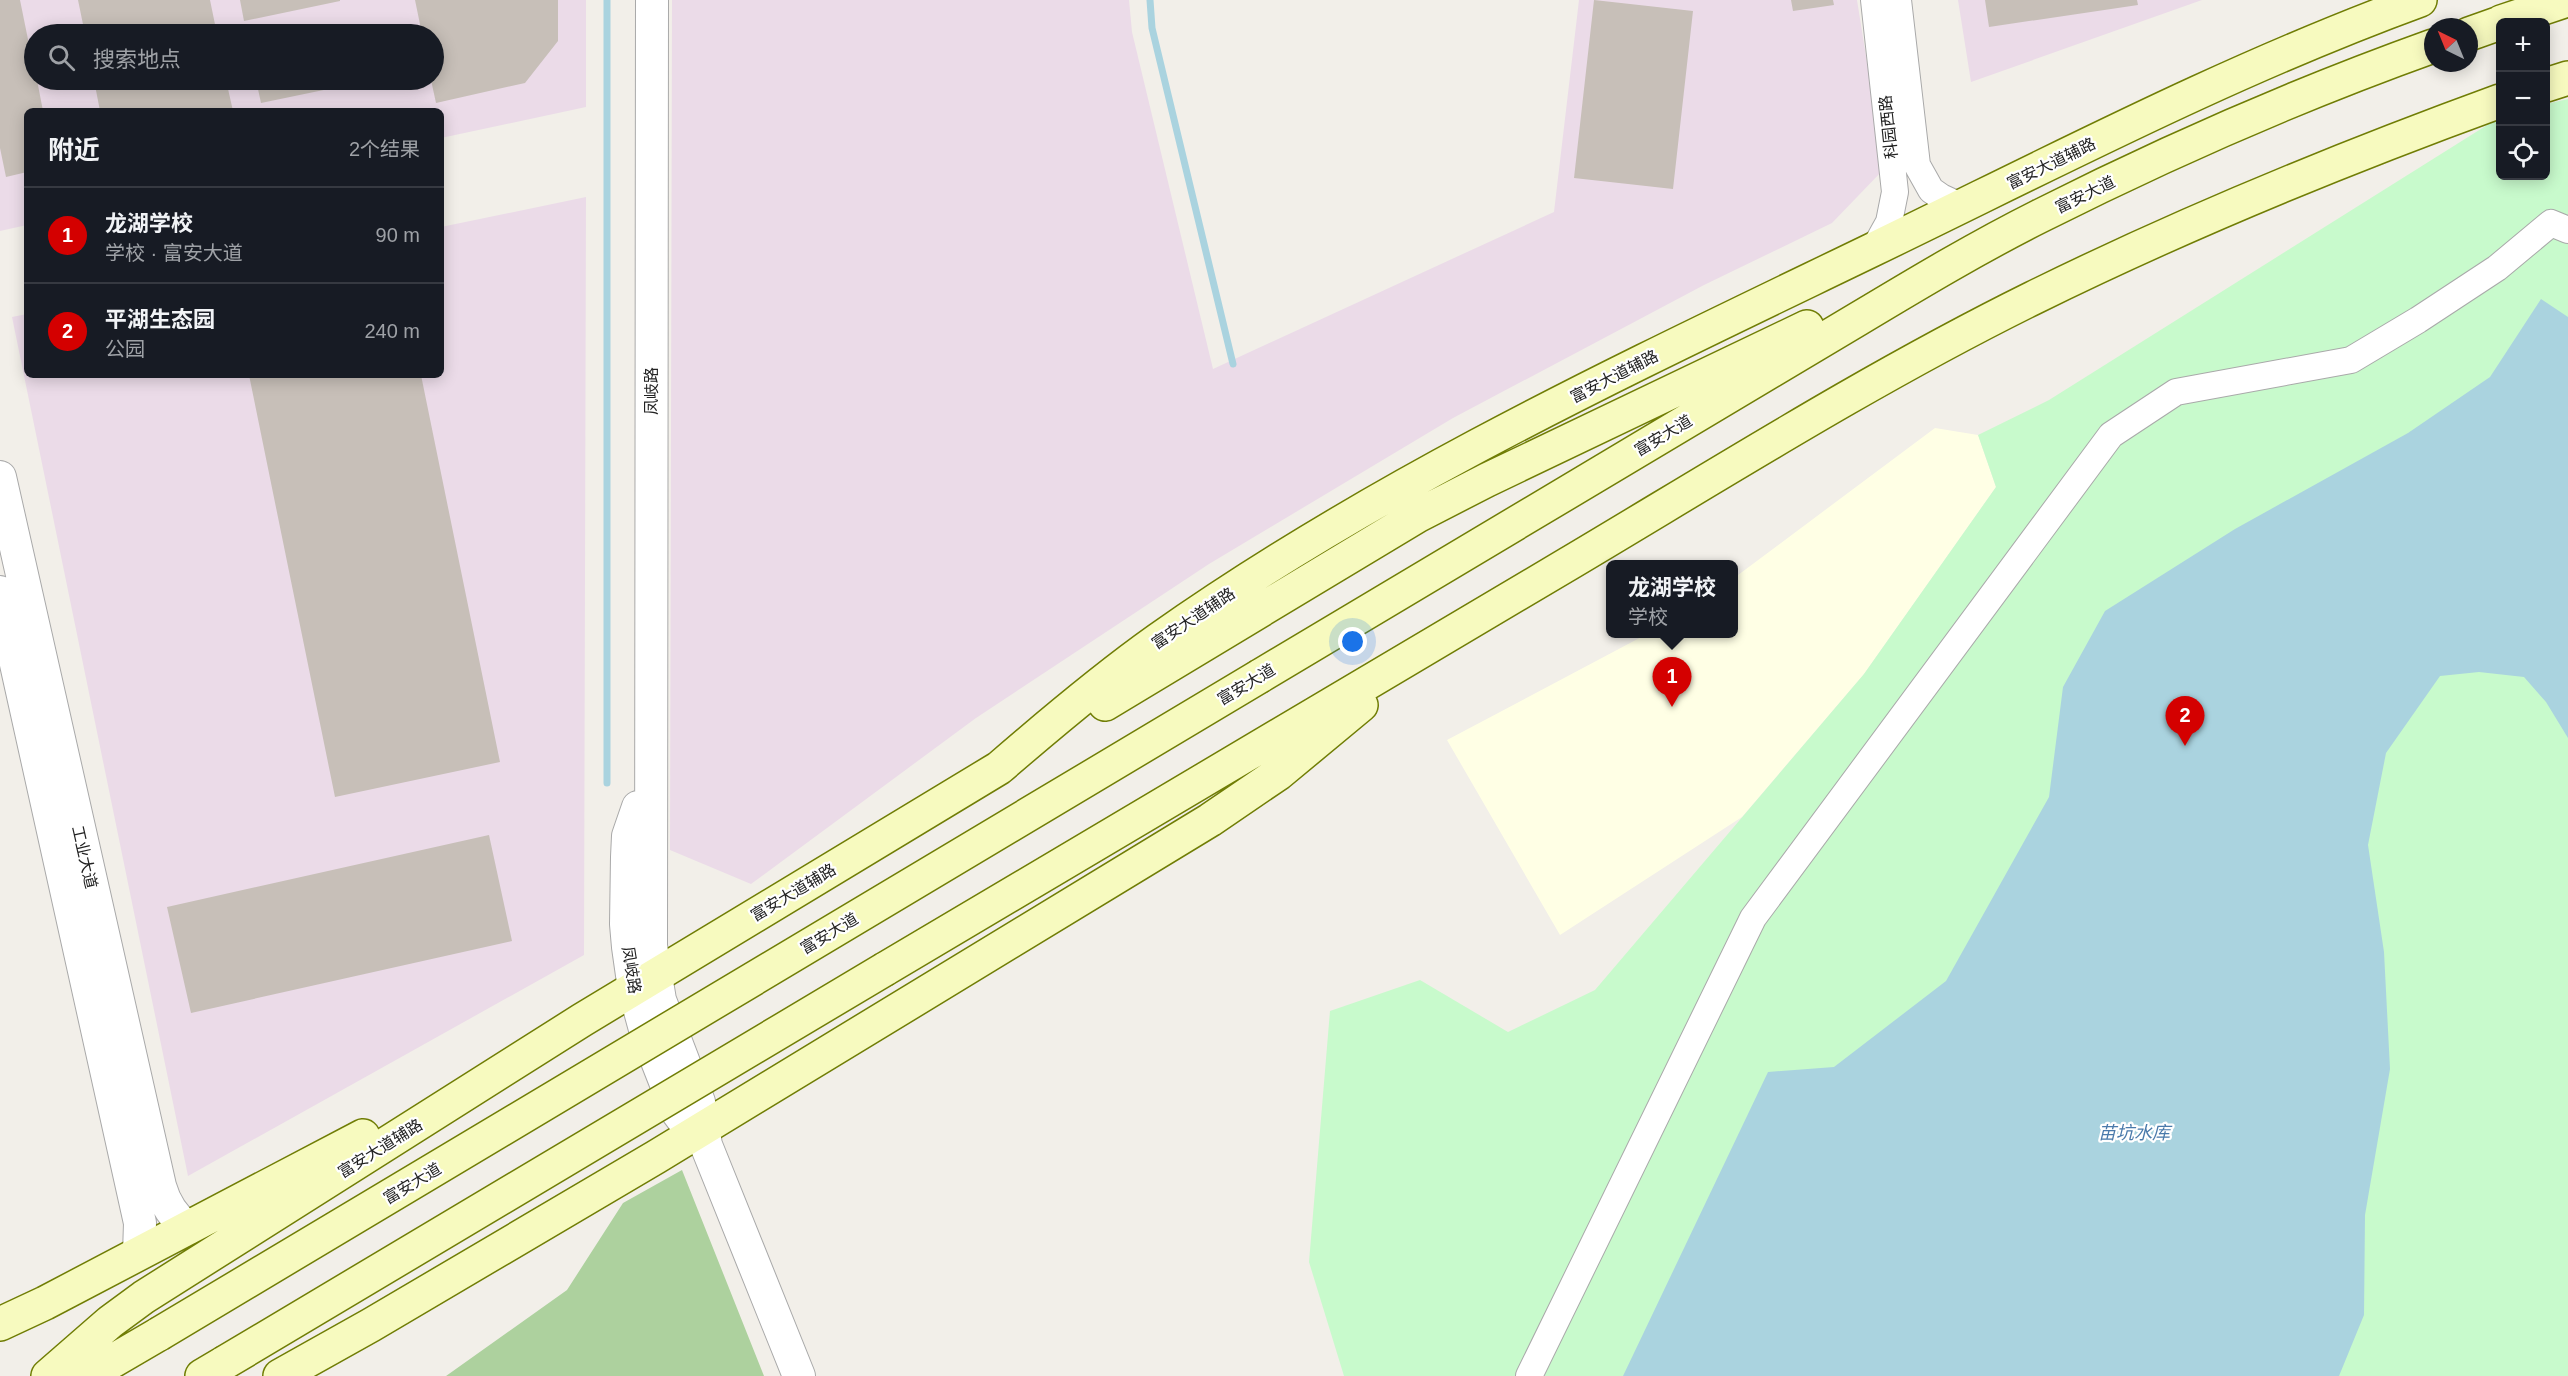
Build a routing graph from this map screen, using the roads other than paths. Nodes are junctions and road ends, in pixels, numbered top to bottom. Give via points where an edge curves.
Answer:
1 (652, 0) edge
2 (1874, 0) edge
3 (1898, 0) edge
4 (2420, 0) edge
5 (2567, 0) edge
6 (2515, 18) edge
7 (2496, 25) edge
8 (2478, 31) edge
9 (2424, 50) edge
10 (2568, 78) edge
11 (2550, 85) edge
12 (2496, 103) edge
13 (1968, 203) junction
14 (2039, 217) junction
15 (2568, 230) edge
16 (1874, 249) junction
17 (0, 477) edge
18 (0, 592) edge
19 (1429, 647) junction
20 (999, 768) junction
21 (645, 982) junction
22 (582, 1020) junction
23 (701, 1135) junction
24 (188, 1228) junction
25 (140, 1253) junction
26 (0, 1324) edge
27 (213, 1369) edge
28 (48, 1376) edge
29 (87, 1376) edge
30 (280, 1376) edge
31 (799, 1376) edge
32 (1529, 1376) edge

1 - 21 street, 凤岐路 via 650,782
2 - 16 street, 科园西路 via 1895,192 1889,222
3 - 13 street, 科园西路 via 1917,165 1931,190 1941,198
4 - 13 main road, 富安大道辅路 via 2237,75
5 - 6 main road
7 - 8 main road
9 - 14 main road, 富安大道 via 2213,135
10 - 11 main road
12 - 19 main road via 2275,188 2028,300 1866,388
13 - 16 main road, 富安大道辅路
14 - 20 main road via 1418,516
14 - 29 main road, 富安大道, bridge via 1868,313
15 - 32 street via 2551,223 2497,268 2351,360 2176,392 2111,435 1753,918
16 - 20 main road, 富安大道辅路 via 1616,374 1370,507 1156,641
17 - 24 street, 工业大道 via 160,1186 169,1209
18 - 25 street, 工业大道 via 140,1223
19 - 23 main road via 1247,797
19 - 27 main road, bridge
20 - 21 main road, 富安大道辅路
21 - 22 main road, 富安大道辅路
21 - 23 street, 凤岐路 via 668,1024 699,1102
22 - 24 main road
22 - 28 main road, 富安大道辅路 via 144,1297
23 - 30 main road
23 - 31 street, 凤岐路
24 - 25 main road
25 - 26 main road

